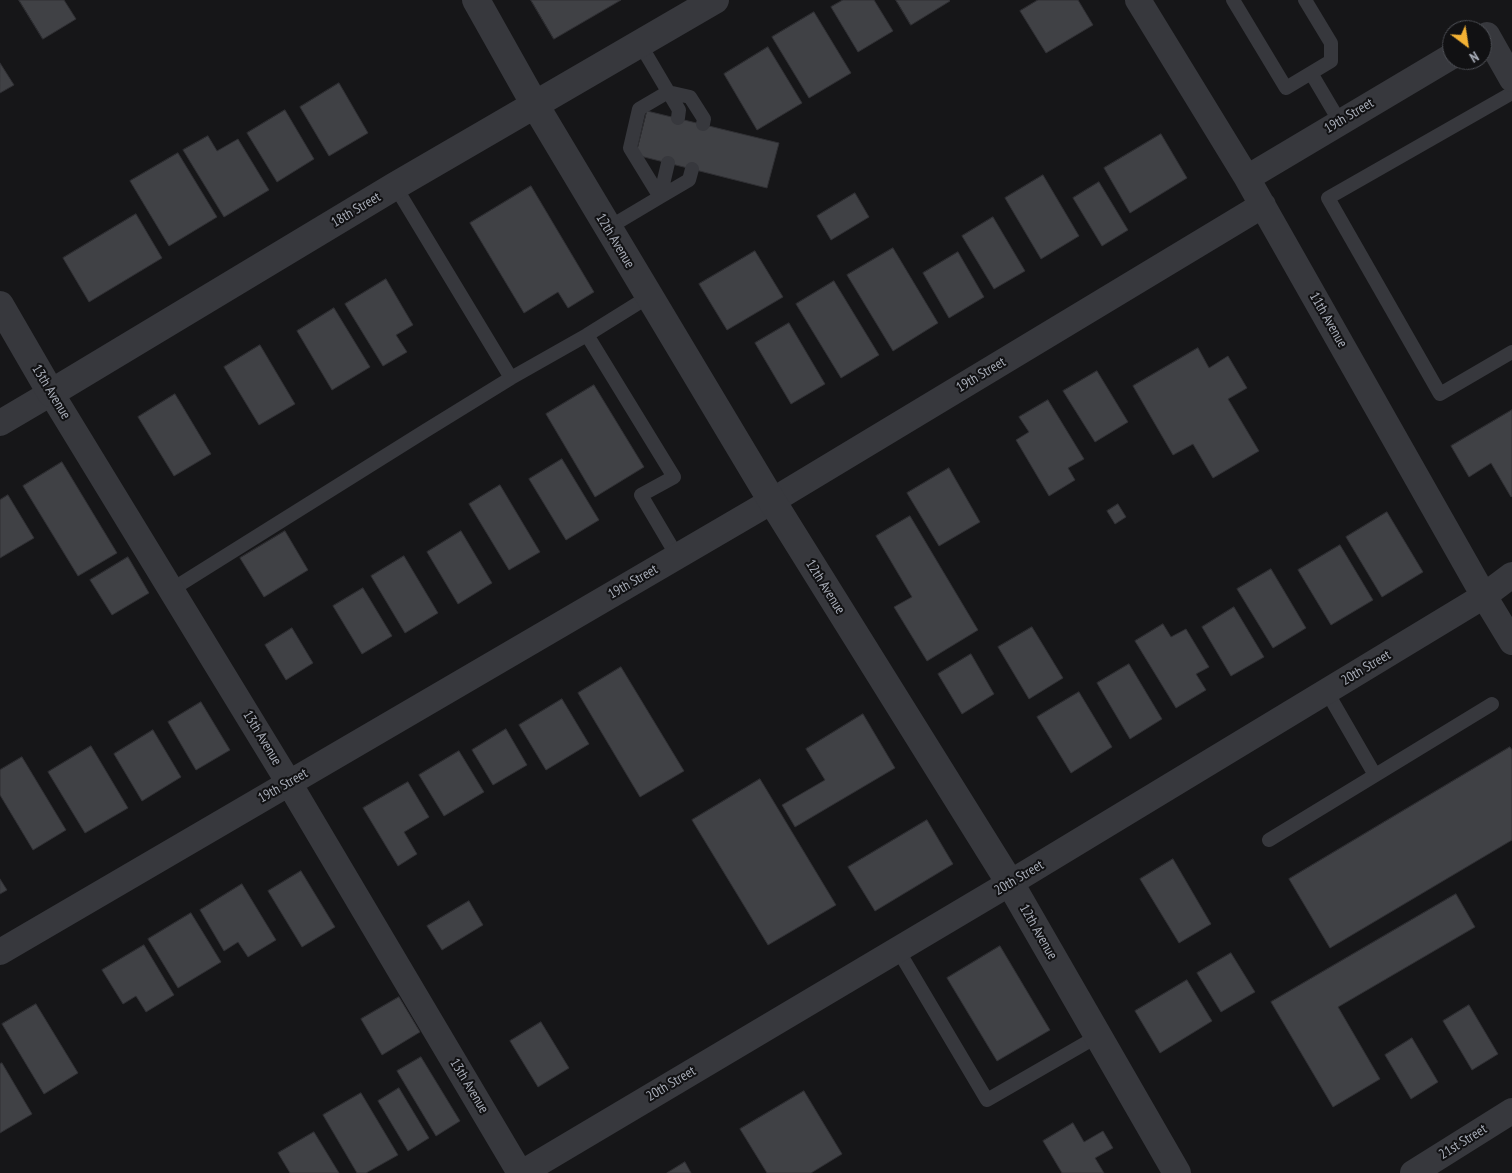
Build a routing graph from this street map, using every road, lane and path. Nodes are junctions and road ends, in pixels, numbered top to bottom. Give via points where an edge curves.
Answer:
1 (476, 0) edge
2 (715, 0) edge
3 (1138, 0) edge
4 (1233, 0) edge
5 (1305, 0) edge
6 (640, 44) junction
7 (1492, 48) edge
8 (1442, 62) edge
9 (1311, 73) junction
10 (1512, 79) edge
11 (668, 92) junction
12 (1512, 93) edge
13 (535, 105) junction
14 (678, 118) dead end
15 (1340, 122) junction
16 (703, 124) dead end
17 (668, 163) dead end
18 (692, 169) dead end
19 (1247, 178) junction
20 (396, 186) junction
21 (660, 196) junction
22 (1263, 205) junction
23 (608, 228) junction
24 (648, 296) junction
25 (0, 305) edge
26 (587, 335) junction
27 (1512, 352) edge
28 (511, 378) junction
29 (51, 393) junction
30 (0, 423) edge
31 (772, 501) junction
32 (677, 556) junction
33 (1512, 575) edge
34 (172, 590) junction
35 (1484, 596) junction
36 (1512, 642) edge
37 (1327, 692) junction
38 (1492, 704) dead end
39 (1376, 776) junction
40 (289, 783) junction
41 (1269, 840) dead end
42 (1010, 883) junction
43 (898, 950) junction
44 (0, 952) edge
45 (1098, 1036) junction
46 (1512, 1111) edge
47 (521, 1173) edge
48 (1177, 1173) edge
49 (1413, 1173) edge

1 - 13 street, 12th Avenue
2 - 6 street, 18th Street
3 - 19 street, 11th Avenue
4 - 9 lane via 1286,88
5 - 9 lane via 1331,43 1332,61
6 - 11 lane
6 - 13 street, 18th Street
7 - 10 street
8 - 15 street, 19th Street
9 - 15 lane
11 - 14 lane via 679,110
11 - 16 lane via 690,97 704,118
11 - 21 lane via 639,109 630,148
12 - 27 lane via 1328,198 1440,394
13 - 20 street, 18th Street
13 - 23 street, 12th Avenue
15 - 19 street, 19th Street
17 - 21 lane
18 - 21 lane via 689,180
19 - 22 street, 11th Avenue
20 - 28 lane
20 - 29 street, 18th Street
21 - 23 lane
22 - 31 street, 19th Street
22 - 35 street, 11th Avenue
23 - 24 street, 12th Avenue
24 - 26 lane
24 - 31 street, 12th Avenue
25 - 29 street, 13th Avenue
26 - 28 lane
26 - 32 lane via 674,477 641,496
28 - 34 lane
29 - 30 street, 18th Street
29 - 34 street, 13th Avenue
31 - 32 street, 19th Street
31 - 42 street, 12th Avenue
32 - 40 street, 19th Street
33 - 35 street, 20th Street
34 - 40 street, 13th Avenue
35 - 36 street, 11th Avenue
35 - 37 street, 20th Street
37 - 39 lane
37 - 42 street, 20th Street
38 - 39 lane
39 - 41 lane
40 - 44 street, 19th Street
40 - 47 street, 13th Avenue
42 - 43 street, 20th Street
42 - 45 street, 12th Avenue
43 - 45 lane via 987,1100
43 - 47 street, 20th Street
45 - 48 street, 12th Avenue
46 - 49 street, 21st Street

